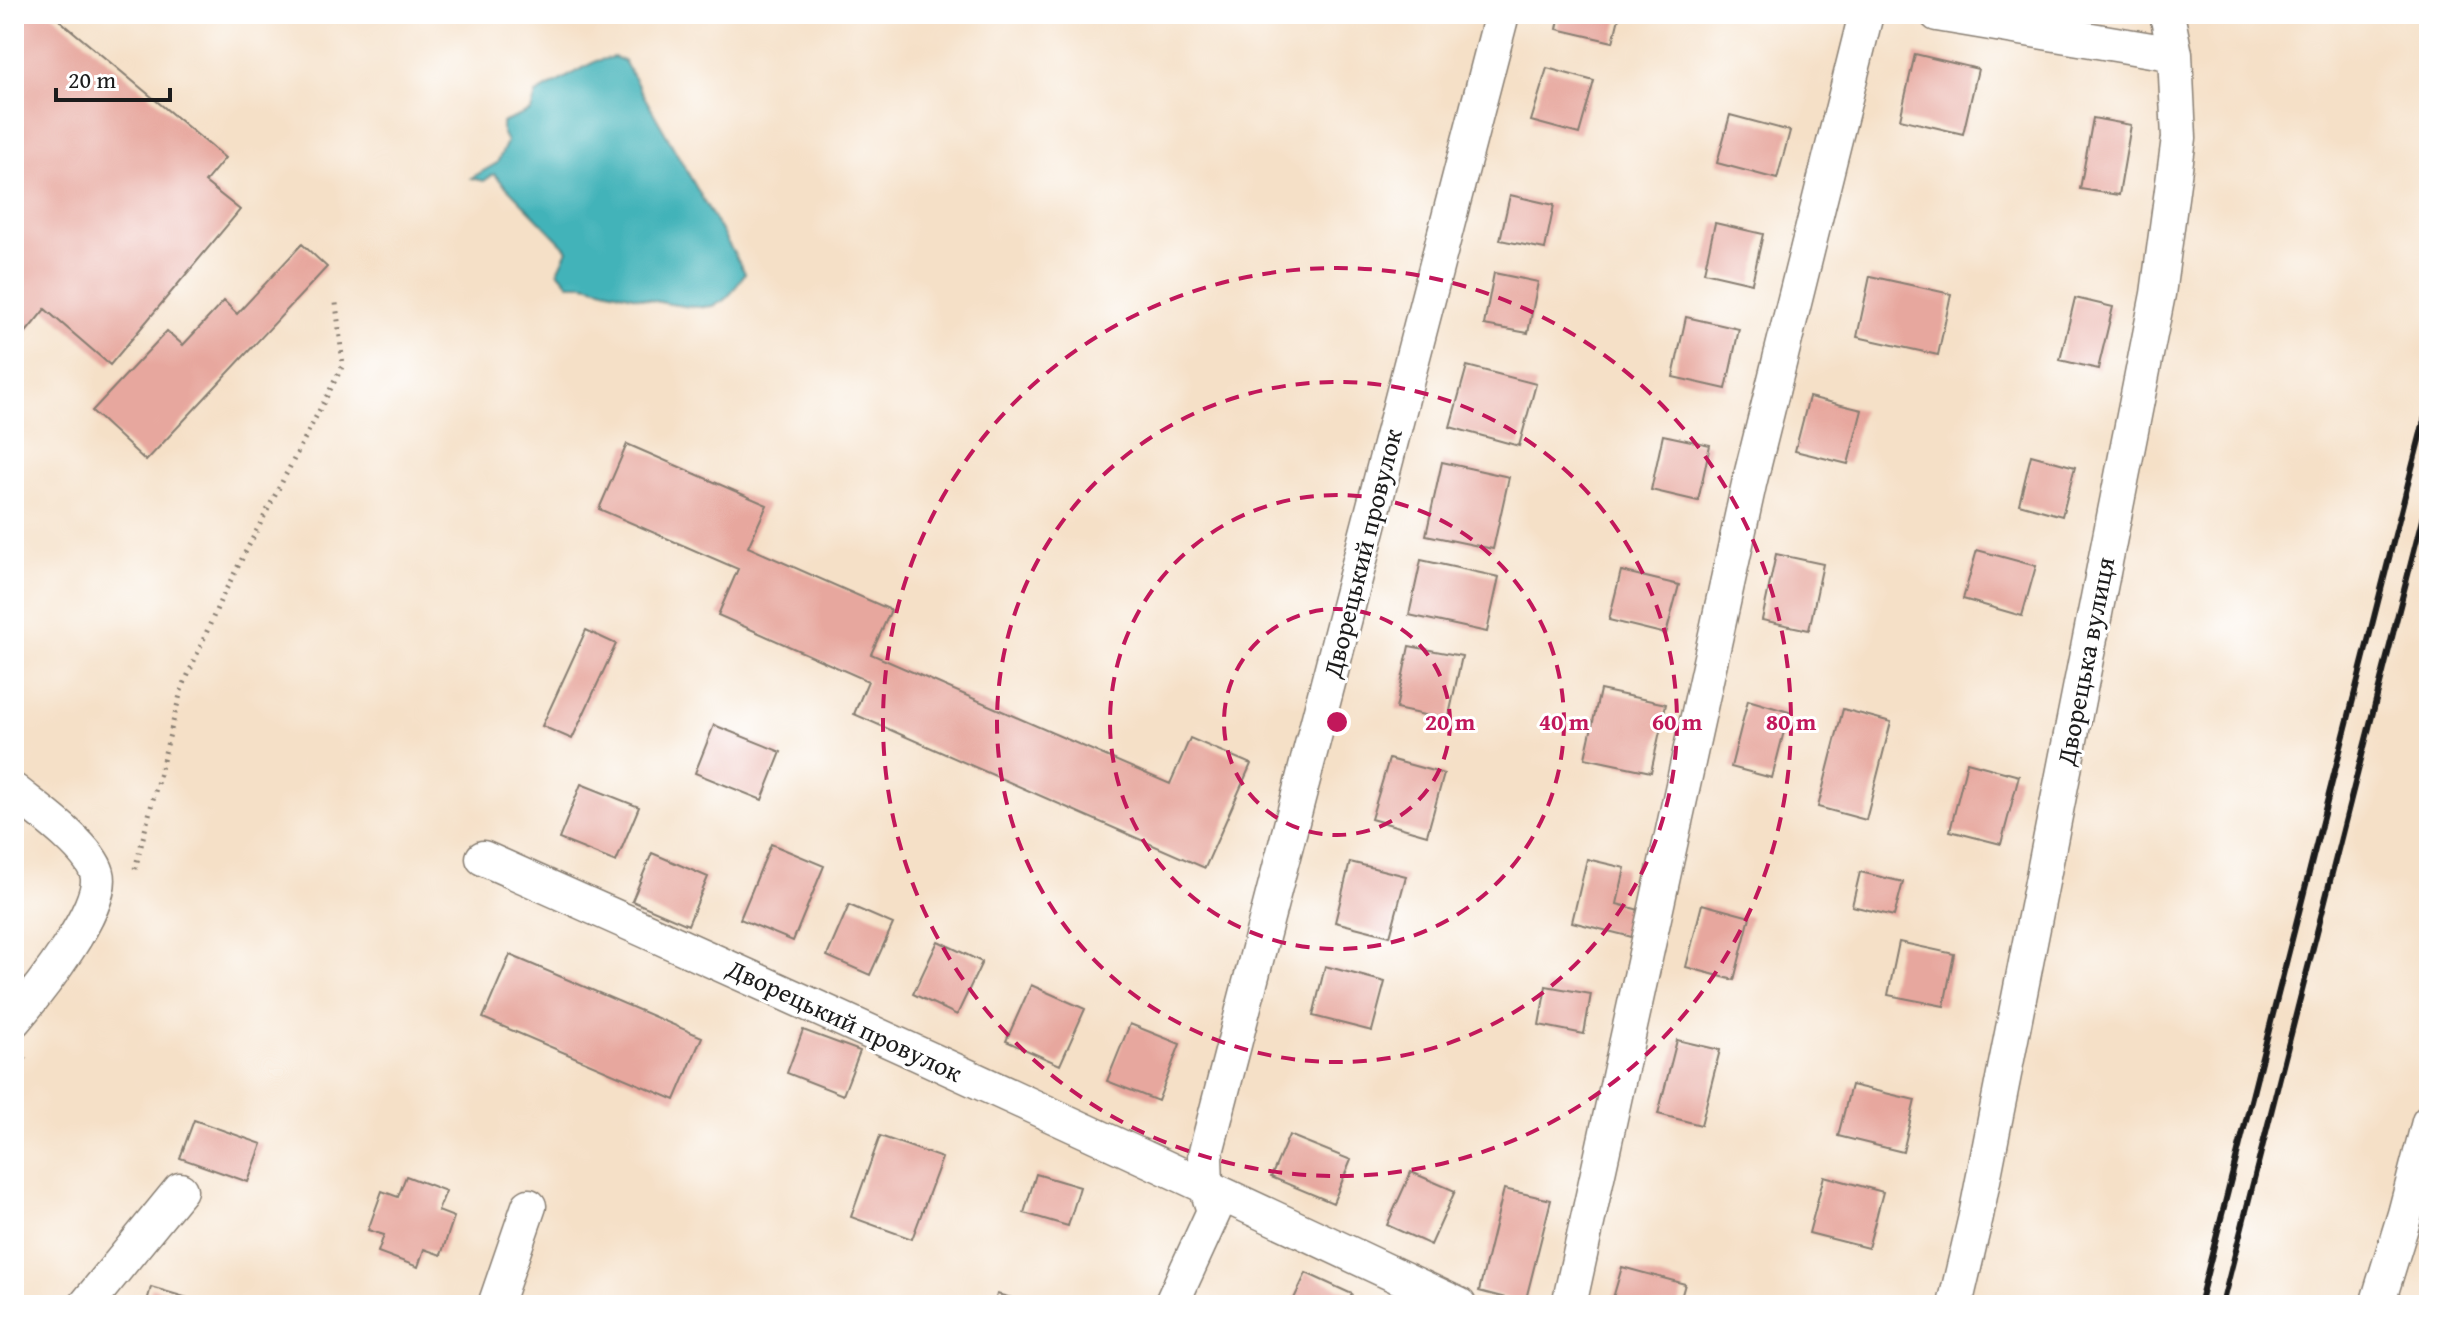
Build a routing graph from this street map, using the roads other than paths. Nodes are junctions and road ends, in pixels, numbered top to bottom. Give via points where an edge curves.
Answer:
1 (1502, 14) edge
2 (1866, 14) edge
3 (1937, 14) edge
4 (2167, 14) edge
5 (2175, 54) junction
6 (14, 791) edge
7 (483, 858) dead end
8 (14, 1020) edge
9 (2429, 1122) edge
10 (1206, 1186) junction
11 (180, 1190) dead end
12 (529, 1206) dead end
13 (2419, 1208) edge
14 (1401, 1292) edge
15 (86, 1305) edge
16 (495, 1305) edge
17 (1171, 1305) edge
18 (1459, 1305) edge
19 (1569, 1305) edge
20 (1955, 1305) edge
21 (2377, 1305) edge

1 - 10 street, Дворецький провулок via 1205,1156
2 - 19 street via 1749,484
3 - 5 street
4 - 5 street, Дворецька вулиця
5 - 20 street, Дворецька вулиця via 2179,138 2158,294
6 - 8 street via 80,846 97,873 98,893 80,929
7 - 10 street, Дворецький провулок
9 - 13 street
10 - 14 street, Дворецький провулок
10 - 17 street, Дворецький провулок via 1214,1211
11 - 15 street
12 - 16 street
13 - 21 street
14 - 18 street, Дворецький провулок

